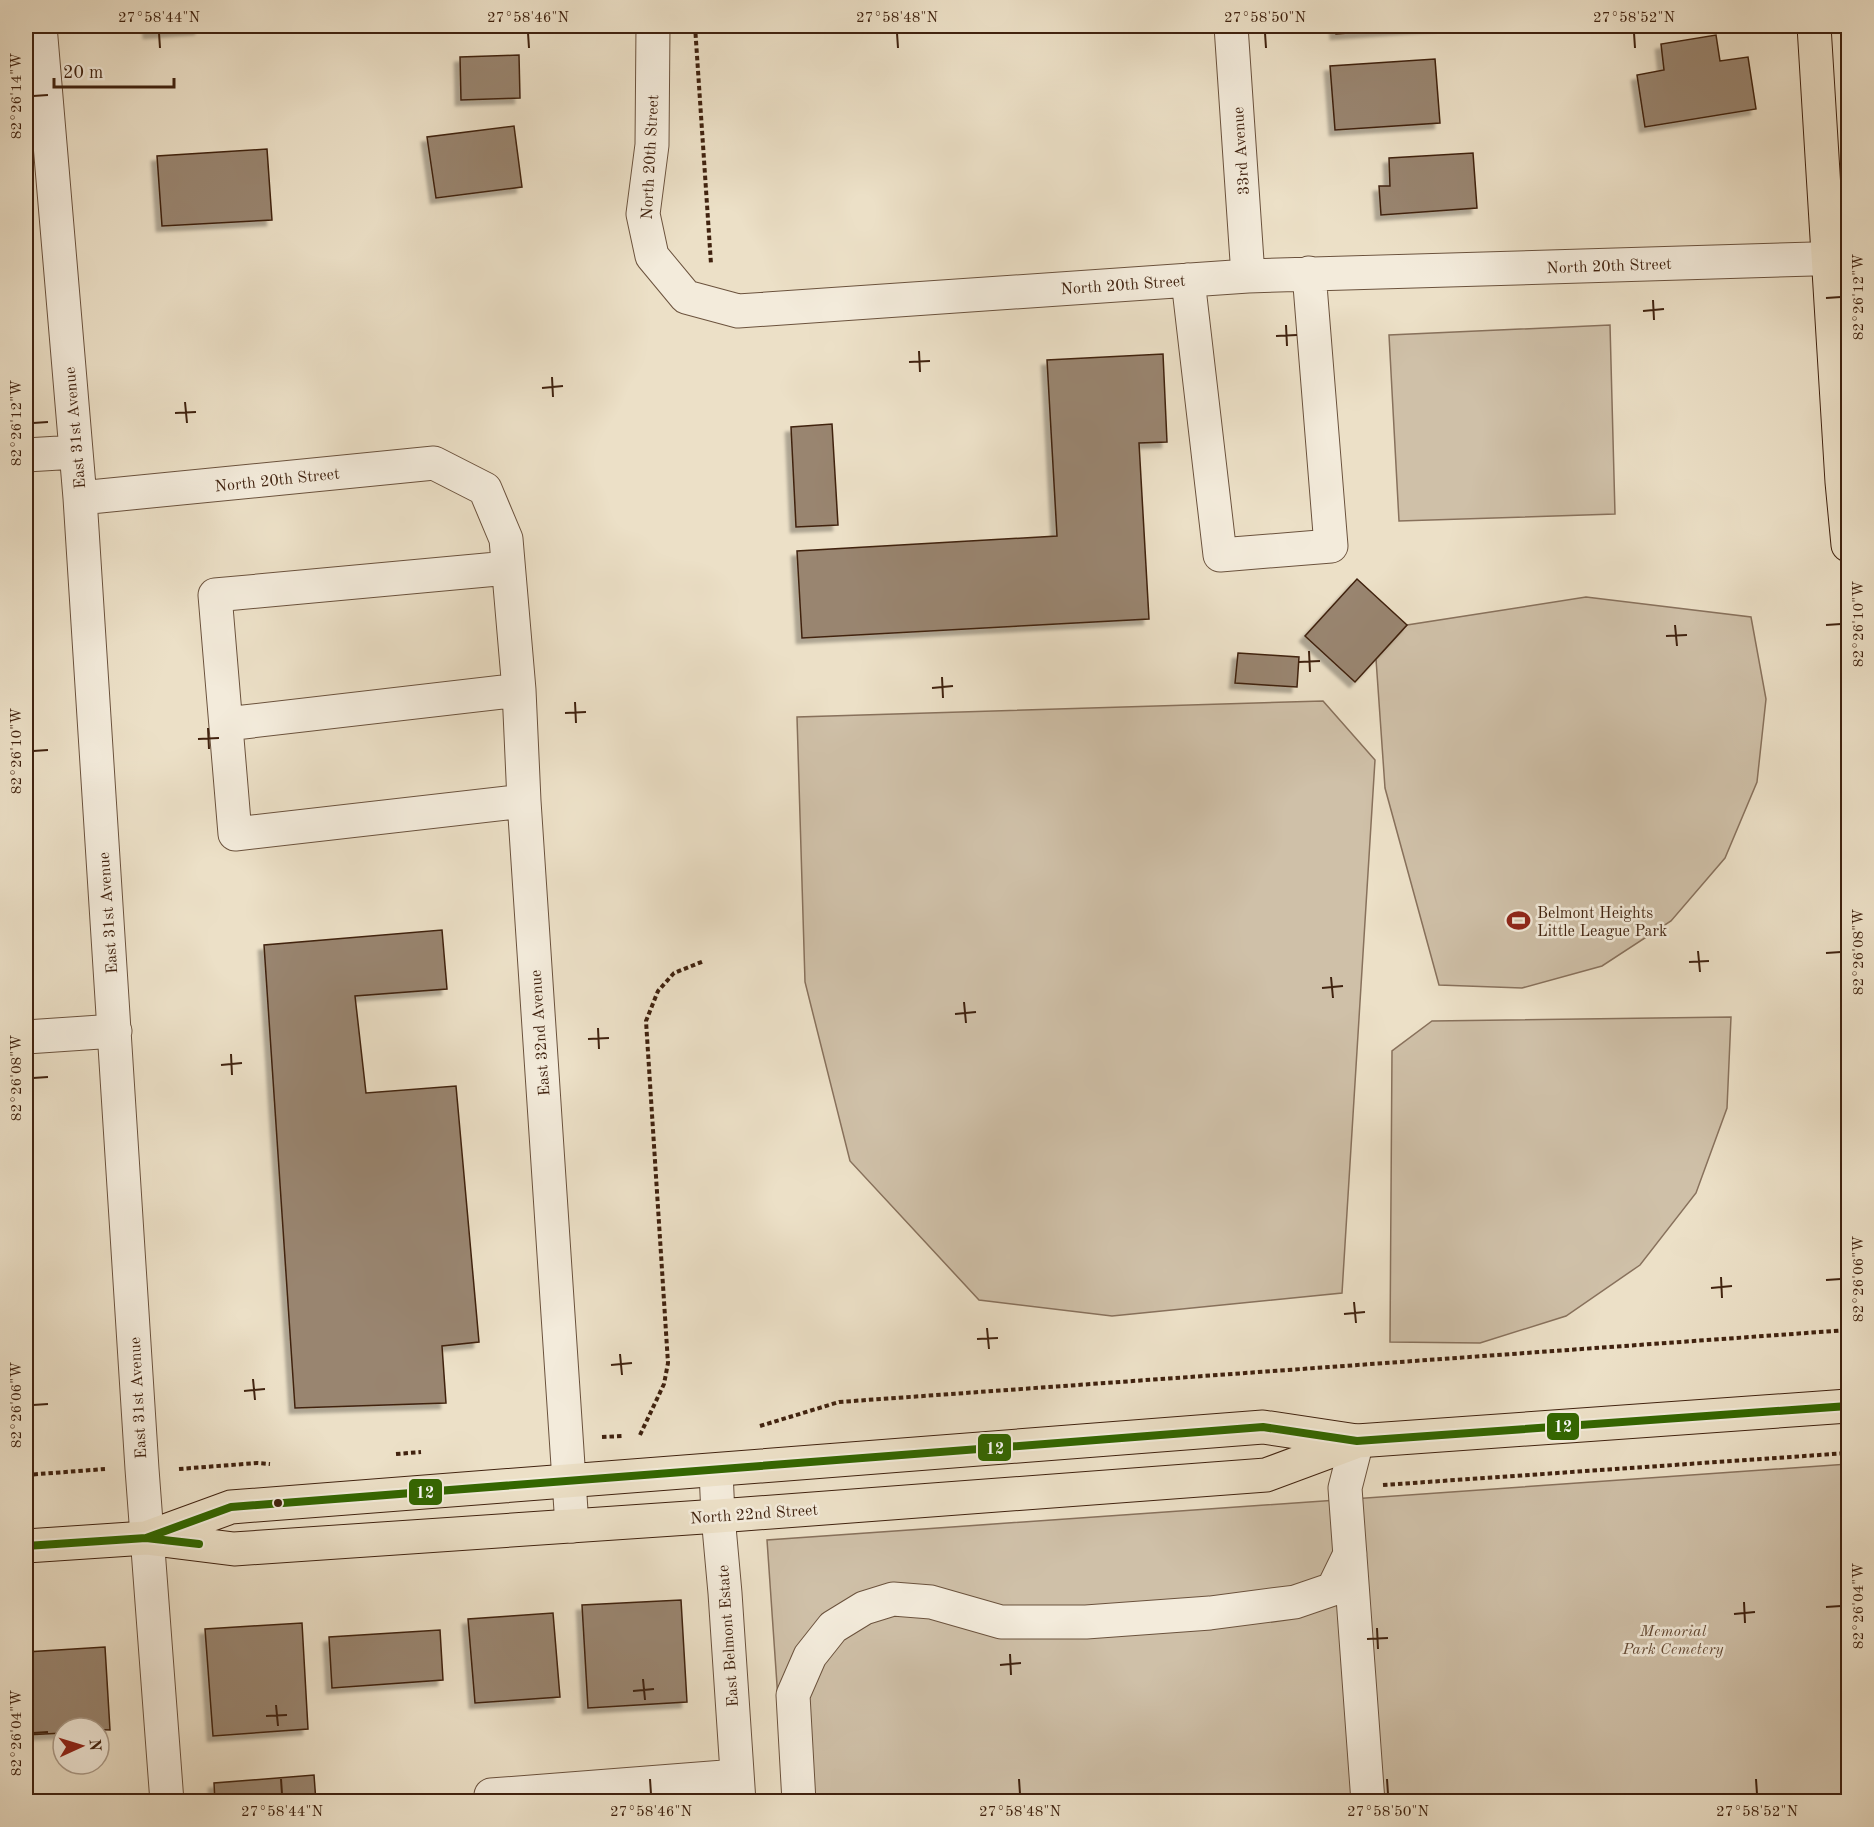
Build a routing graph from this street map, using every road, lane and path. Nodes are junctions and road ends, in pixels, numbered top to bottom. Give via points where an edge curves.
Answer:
1 (40, 26) edge
2 (653, 26) edge
3 (695, 26) edge
4 (1231, 26) edge
5 (1814, 26) edge
6 (1839, 258) edge
7 (711, 268) dead end
8 (1309, 273) junction
9 (1248, 276) junction
10 (1188, 280) junction
11 (76, 452) junction
12 (26, 455) edge
13 (80, 498) junction
14 (1848, 545) edge
15 (507, 554) junction
16 (519, 690) junction
17 (226, 724) junction
18 (524, 801) junction
19 (704, 961) dead end
20 (115, 1031) junction
21 (26, 1037) edge
22 (1848, 1330) edge
23 (1848, 1406) edge
24 (753, 1429) dead end
25 (640, 1435) junction
26 (652, 1435) dead end
27 (601, 1437) dead end
28 (1357, 1441) junction
29 (114, 1468) dead end
30 (716, 1471) junction
31 (26, 1474) edge
32 (570, 1482) junction
33 (718, 1516) junction
34 (572, 1526) junction
35 (146, 1538) junction
36 (26, 1546) edge
37 (1350, 1554) junction
38 (738, 1789) edge
39 (491, 1795) dead end
40 (167, 1802) edge
41 (799, 1802) edge
42 (1368, 1802) edge

1 - 11 street, East 31st Avenue
2 - 10 street, North 20th Street via 652,145 643,214 652,256 686,297 738,311
3 - 7 path
4 - 9 street, 33rd Avenue
5 - 6 main road
6 - 8 street, North 20th Street
6 - 14 main road via 1842,482
8 - 9 street, North 20th Street
8 - 10 street via 1331,546 1220,555
9 - 10 street, North 20th Street
11 - 12 street
11 - 13 street, East 31st Avenue
13 - 15 street, North 20th Street via 434,463 485,489
13 - 20 street, East 31st Avenue
15 - 16 street, East 32nd Avenue
15 - 17 street via 214,595
16 - 17 street
16 - 18 street, East 32nd Avenue
17 - 18 street via 235,834
18 - 32 street, East 32nd Avenue
19 - 25 path via 674,973 658,991 646,1021 668,1363 664,1384
20 - 21 street
20 - 35 street, East 31st Avenue
22 - 24 path via 839,1402
23 - 28 main road, North 22nd Street
25 - 26 path
25 - 27 path
28 - 30 main road, North 22nd Street via 1263,1427
28 - 33 main road, North 22nd Street via 1266,1475
28 - 37 street via 1346,1488
29 - 31 path
30 - 32 main road, North 22nd Street
30 - 33 street, East Belmont Estate
32 - 34 street, East 32nd Avenue
32 - 35 main road, North 22nd Street via 231,1507
33 - 34 main road, North 22nd Street
33 - 38 street, East Belmont Estate
34 - 35 main road, North 22nd Street via 234,1548
35 - 36 main road, North 22nd Street
35 - 40 street, East 31st Avenue
37 - 41 street via 1333,1589 1295,1602 1210,1613 1086,1622 1001,1622 931,1602 893,1599 864,1608 833,1627 810,1656 793,1695
37 - 42 street
38 - 39 street

